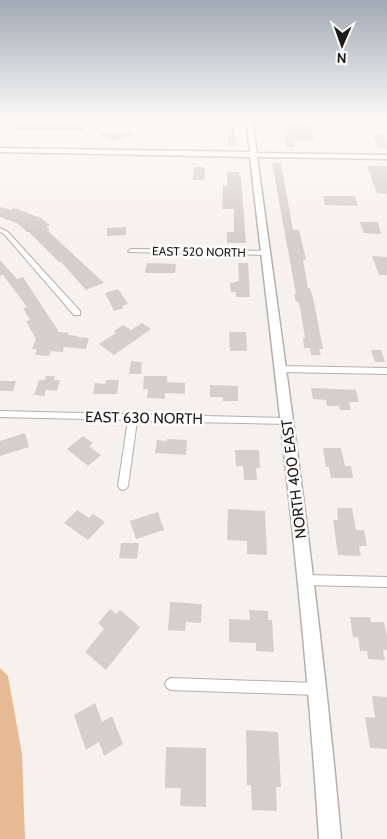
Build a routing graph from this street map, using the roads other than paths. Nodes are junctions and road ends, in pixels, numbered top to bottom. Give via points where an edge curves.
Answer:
1 (255, 158) edge
2 (0, 230) edge
3 (131, 251) dead end
4 (266, 253) junction
5 (77, 313) dead end
6 (281, 368) junction
7 (387, 370) edge
8 (0, 414) edge
9 (133, 417) junction
10 (288, 421) junction
11 (123, 486) dead end
12 (306, 580) junction
13 (387, 582) edge
14 (171, 684) dead end
15 (316, 690) junction
16 (330, 839) edge

1 - 4 street, NORTH 400 EAST
2 - 5 street
3 - 4 street, EAST 520 NORTH
4 - 6 street, NORTH 400 EAST
6 - 7 street
6 - 10 street, NORTH 400 EAST
8 - 9 street, EAST 630 NORTH
9 - 10 street, EAST 630 NORTH
9 - 11 street
10 - 12 street, NORTH 400 EAST
12 - 13 street
12 - 15 street, NORTH 400 EAST
14 - 15 street
15 - 16 street, NORTH 400 EAST

